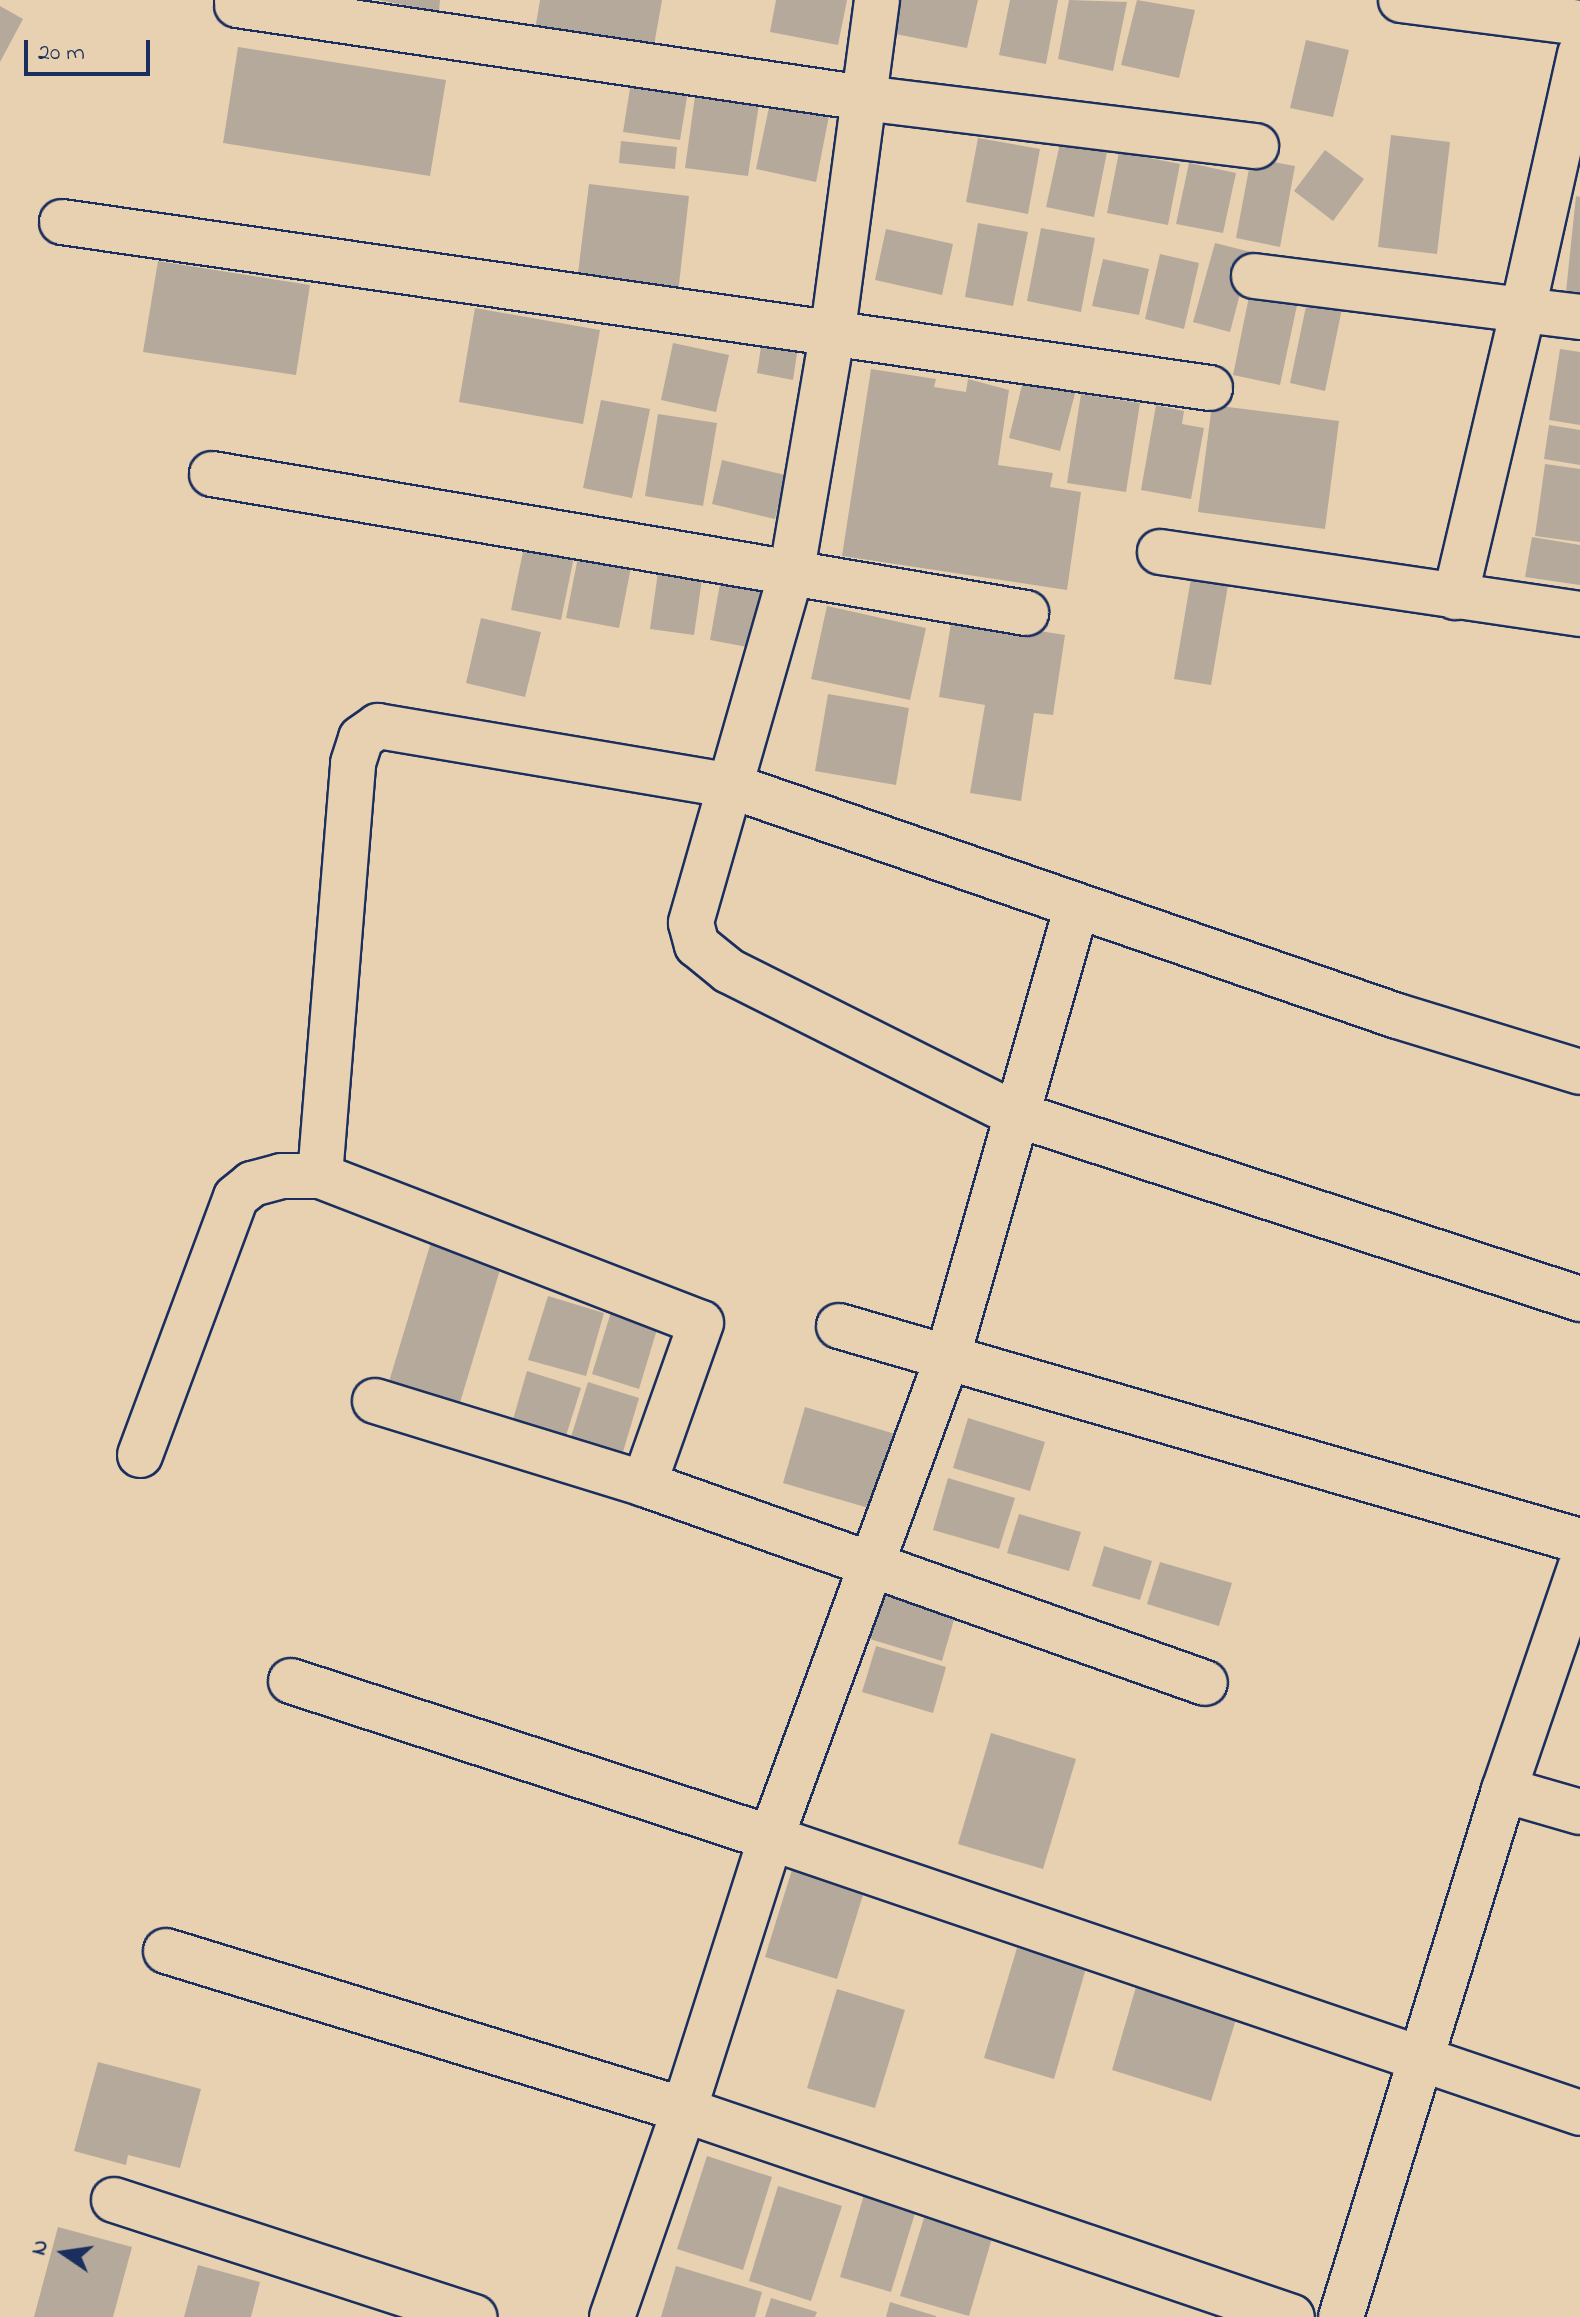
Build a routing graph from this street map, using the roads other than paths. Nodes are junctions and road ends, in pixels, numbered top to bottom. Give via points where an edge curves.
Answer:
1 (877, 0) edge
2 (1401, 0) edge
3 (237, 5) dead end
4 (1580, 23) edge
5 (1580, 54) edge
6 (864, 98) junction
7 (1256, 146) dead end
8 (62, 222) dead end
9 (1254, 276) dead end
10 (1523, 310) junction
11 (1580, 317) edge
12 (832, 336) junction
13 (1210, 388) dead end
14 (212, 474) dead end
15 (1160, 552) dead end
16 (792, 570) junction
17 (1455, 597) junction
18 (1026, 613) dead end
19 (1580, 614) edge
20 (728, 785) junction
21 (1076, 908) junction
22 (1580, 1072) edge
23 (1015, 1114) junction
24 (320, 1176) junction
25 (1580, 1299) edge
26 (839, 1326) dead end
27 (947, 1359) junction
28 (375, 1401) dead end
29 (140, 1455) dead end
30 (644, 1484) junction
31 (1580, 1541) edge
32 (873, 1566) junction
33 (1580, 1568) edge
34 (291, 1681) dead end
35 (1205, 1683) dead end
36 (1504, 1790) junction
37 (1580, 1812) edge
38 (771, 1838) junction
39 (166, 1951) dead end
40 (1421, 2061) junction
41 (684, 2110) junction
42 (1580, 2113) edge
43 (114, 2200) dead end
44 (475, 2317) edge
45 (612, 2317) edge
46 (1292, 2317) edge
47 (1341, 2317) edge

1 - 6 street
2 - 4 street
3 - 6 street
5 - 10 street
6 - 7 street
6 - 12 street
8 - 12 street
9 - 10 street
10 - 11 street
10 - 17 street
12 - 13 street
12 - 16 street
14 - 16 street
15 - 17 street
16 - 18 street
16 - 20 street
17 - 19 street
20 - 21 street
20 - 23 street via 691,923 697,945 729,971
20 - 24 street via 378,726 361,738 353,763
21 - 22 street
21 - 23 street
23 - 25 street
23 - 27 street
24 - 29 street via 281,1176 252,1184 236,1197
24 - 30 street via 701,1323
26 - 27 street
27 - 31 street
27 - 32 street
28 - 30 street
30 - 32 street
32 - 35 street
32 - 38 street
33 - 36 street
34 - 38 street
36 - 37 street
36 - 40 street
38 - 40 street
38 - 41 street
39 - 41 street
40 - 42 street
40 - 47 street
41 - 45 street
41 - 46 street
43 - 44 street

